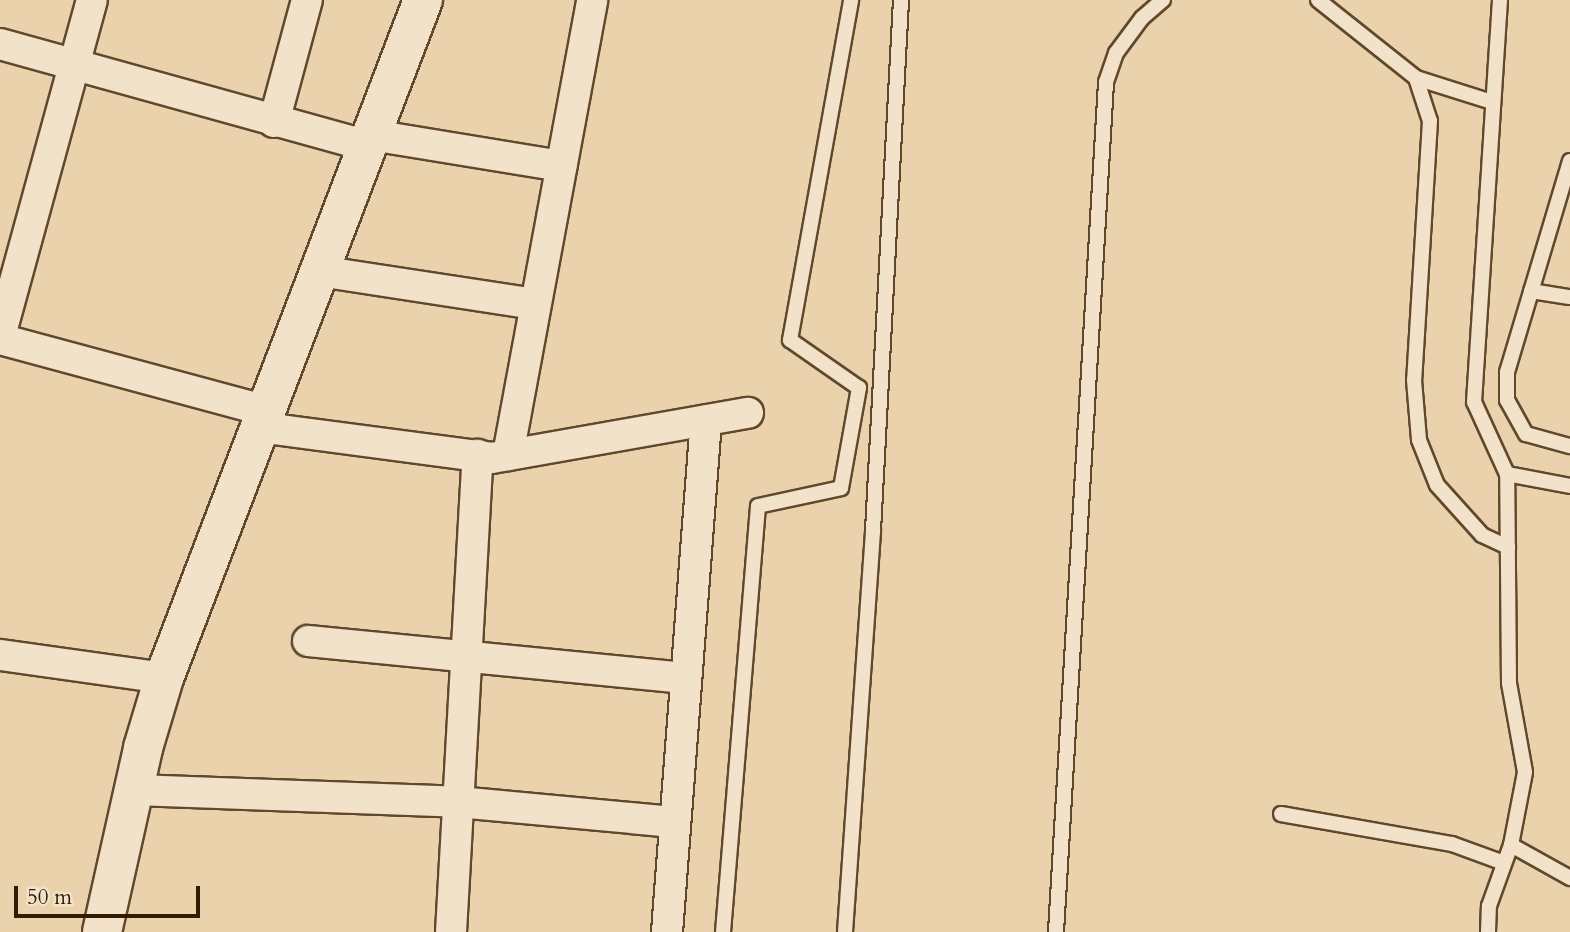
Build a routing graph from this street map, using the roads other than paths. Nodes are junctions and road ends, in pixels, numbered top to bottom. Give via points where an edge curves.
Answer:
1 (92, 0) edge
2 (307, 0) edge
3 (424, 0) edge
4 (592, 0) edge
5 (851, 0) edge
6 (901, 0) edge
7 (1163, 0) edge
8 (1318, 0) edge
9 (1500, 0) edge
10 (0, 44) edge
11 (74, 65) junction
12 (1416, 78) junction
13 (1492, 102) junction
14 (274, 122) junction
15 (370, 140) junction
16 (1570, 162) edge
17 (561, 166) junction
18 (1567, 185) edge
19 (319, 271) junction
20 (1531, 291) junction
21 (1570, 297) edge
22 (535, 304) junction
23 (0, 338) edge
24 (748, 413) dead end
25 (261, 418) junction
26 (706, 420) junction
27 (1570, 446) edge
28 (478, 455) junction
29 (508, 455) junction
30 (1507, 474) junction
31 (1570, 486) edge
32 (1508, 547) junction
33 (308, 641) dead end
34 (0, 655) edge
35 (466, 655) junction
36 (164, 678) junction
37 (685, 678) junction
38 (135, 790) junction
39 (458, 802) junction
40 (1281, 814) dead end
41 (673, 822) junction
42 (1511, 845) junction
43 (1504, 863) junction
44 (1570, 878) edge
45 (109, 927) edge
46 (451, 932) edge
47 (667, 932) edge
48 (723, 932) edge
49 (845, 932) edge
50 (1056, 932) edge
51 (1488, 932) edge

1 - 11 street
2 - 14 street
3 - 15 street
4 - 17 street
5 - 48 lane via 790,340 859,388 841,488 758,506
6 - 49 lane via 873,531
7 - 50 lane via 1142,18 1116,53 1106,82
8 - 12 lane
9 - 13 lane
10 - 11 street
11 - 14 street
11 - 23 street
12 - 13 lane
12 - 32 lane via 1430,121 1414,380 1419,440 1437,485 1482,535
13 - 30 lane via 1474,402
14 - 15 street
15 - 17 street
15 - 19 street
16 - 18 lane
17 - 22 street
18 - 20 lane
19 - 22 street
19 - 25 street
20 - 21 lane
20 - 27 lane via 1507,372 1507,400 1526,434
22 - 29 street
23 - 25 street
24 - 26 street
25 - 28 street
25 - 36 street
26 - 29 street
26 - 37 street
28 - 29 street
28 - 35 street
30 - 31 lane
30 - 32 lane
32 - 42 lane via 1509,683 1525,772
33 - 35 street
34 - 36 street
35 - 37 street
35 - 39 street
36 - 38 street
37 - 41 street
38 - 39 street
38 - 45 street
39 - 41 street
39 - 46 street
40 - 43 lane via 1452,844
41 - 47 street
42 - 43 lane
42 - 44 lane
43 - 51 lane via 1489,906

